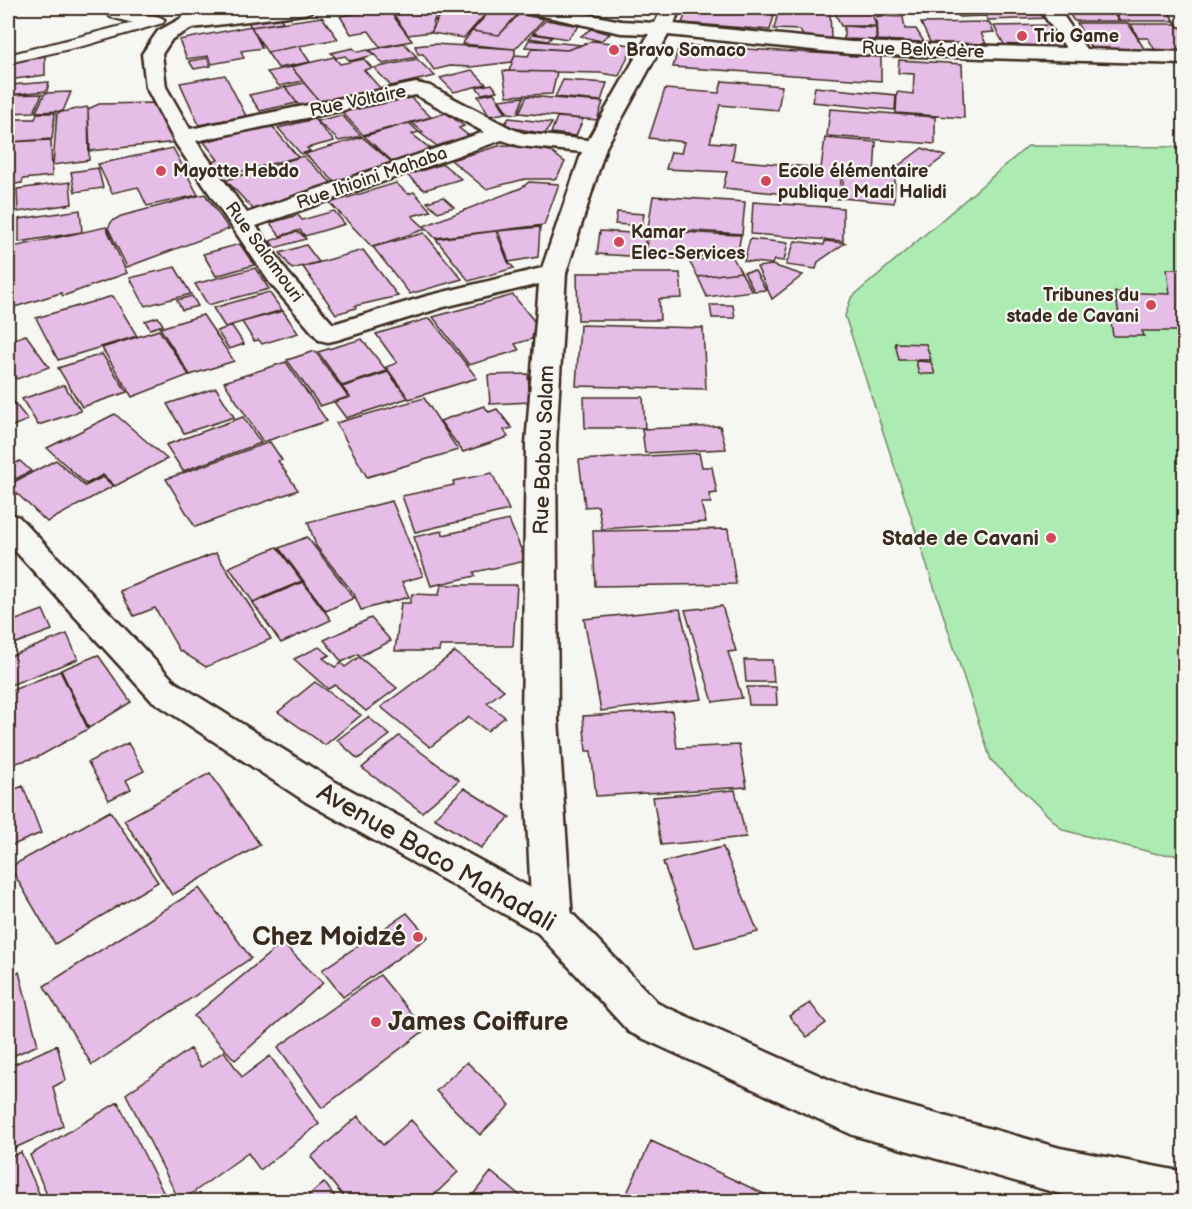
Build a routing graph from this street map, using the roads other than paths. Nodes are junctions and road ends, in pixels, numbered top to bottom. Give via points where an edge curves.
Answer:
1 (113, 8) edge
2 (303, 8) edge
3 (532, 8) edge
4 (1049, 8) edge
5 (1174, 8) edge
6 (559, 10) edge
7 (194, 15) edge
8 (667, 18) edge
9 (158, 20) junction
10 (1185, 23) edge
11 (1081, 56) junction
12 (8, 58) edge
13 (1185, 58) edge
14 (502, 133) junction
15 (184, 137) junction
16 (595, 147) junction
17 (242, 223) junction
18 (553, 273) junction
19 (8, 524) edge
20 (552, 920) junction
21 (1185, 1195) edge

1 - 9 lane via 115,14 126,18
2 - 7 street
3 - 6 street, Rue Belvédère
4 - 11 street
5 - 10 lane
6 - 8 street, Rue Belvédère via 621,27
7 - 9 lane
7 - 15 street, Rue Salamouri via 165,35 152,54 156,87
8 - 11 street, Rue Belvédère via 850,48
8 - 16 street, Rue Babou Salam
9 - 12 lane
11 - 13 street, Rue Belvédère
14 - 15 street, Rue Voltaire via 416,89
14 - 16 street, Rue Voltaire via 520,139
14 - 17 street, Rue Ihioini Mahaba
15 - 17 street, Rue Salamouri
16 - 18 street, Rue Babou Salam
17 - 18 street, Rue Salamouri via 279,278 328,334 436,301
18 - 20 street, Rue Babou Salam via 541,444 540,673
19 - 20 street, Avenue Baco Mahadali via 163,691 319,791
20 - 21 street, Avenue Baco Mahadali via 644,1018 853,1113 1060,1171

